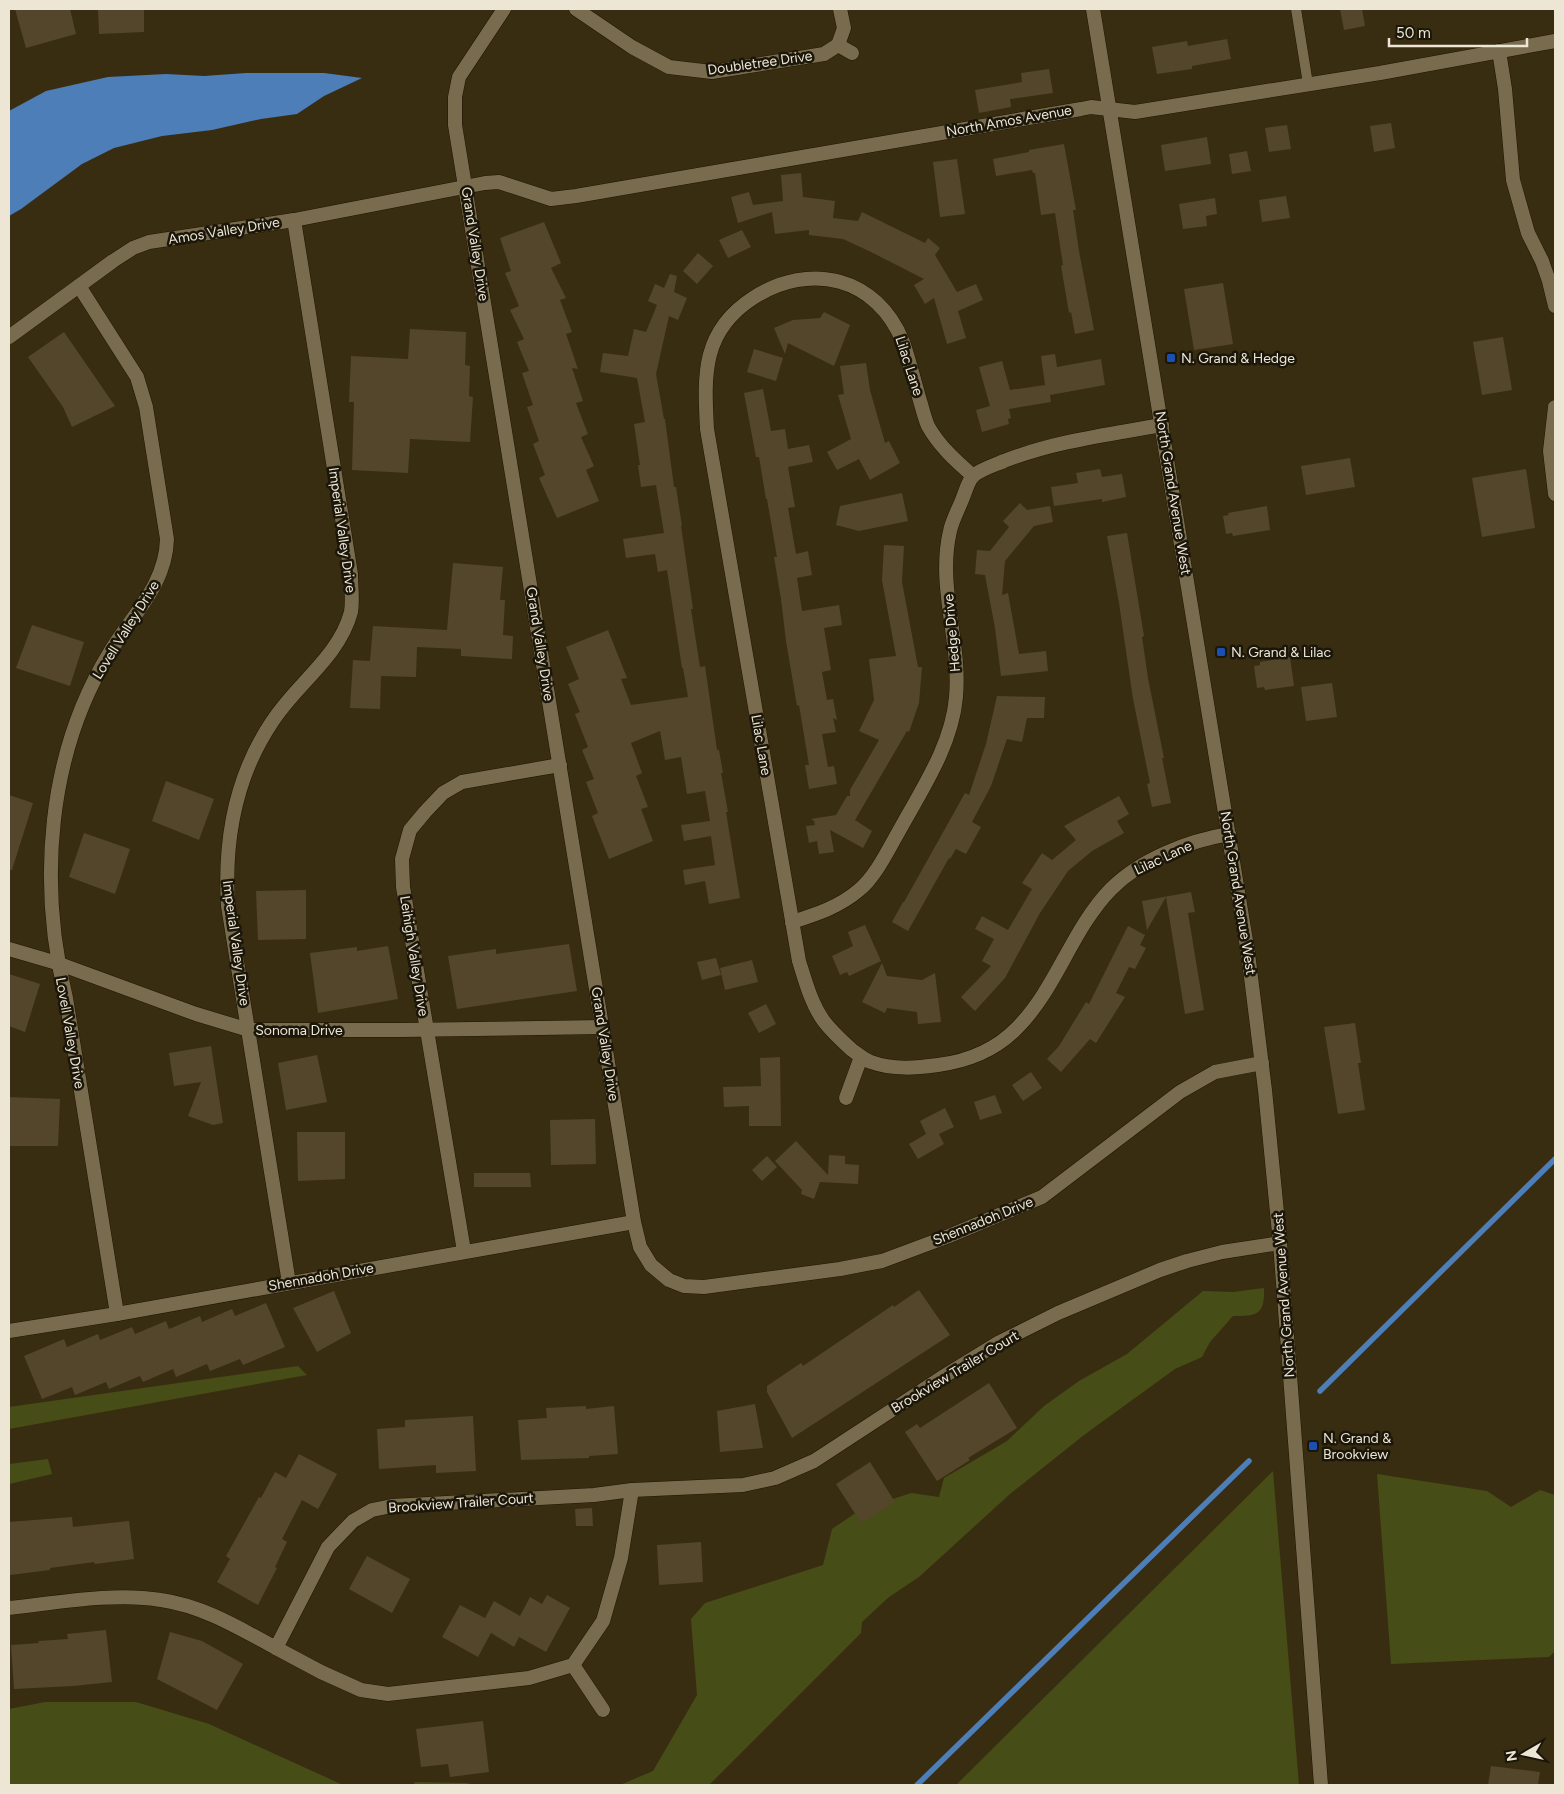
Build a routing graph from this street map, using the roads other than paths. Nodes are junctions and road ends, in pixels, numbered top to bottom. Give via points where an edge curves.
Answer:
1 (504, 9) edge
2 (576, 9) edge
3 (840, 9) edge
4 (1094, 9) edge
5 (1296, 9) edge
6 (1555, 41) edge
7 (838, 44) junction
8 (1499, 51) junction
9 (852, 53) dead end
10 (1308, 84) junction
11 (1110, 110) junction
12 (466, 187) junction
13 (294, 220) junction
14 (79, 286) junction
15 (1555, 306) edge
16 (9, 337) edge
17 (1555, 407) edge
18 (1162, 425) junction
19 (973, 476) junction
20 (1555, 494) edge
21 (560, 765) junction
22 (1229, 834) junction
23 (792, 922) junction
24 (9, 949) edge
25 (57, 963) junction
26 (602, 1026) junction
27 (427, 1029) junction
28 (249, 1030) junction
29 (861, 1057) junction
30 (1262, 1063) junction
31 (846, 1098) dead end
32 (634, 1222) junction
33 (1280, 1243) junction
34 (464, 1251) junction
35 (669, 1280) joint
36 (289, 1283) junction
37 (117, 1314) junction
38 (9, 1331) edge
39 (632, 1490) junction
40 (9, 1608) edge
41 (276, 1648) junction
42 (573, 1665) junction
43 (603, 1710) dead end
44 (1321, 1785) edge

1 - 12 street, Grand Valley Drive via 459,76 454,98 455,125
2 - 7 street, Doubletree Drive via 632,47 669,67 689,71 712,72 824,54
3 - 7 street via 844,28
4 - 11 street, North Grand Avenue West
5 - 10 lane
6 - 8 street, North Amos Avenue
7 - 9 street
8 - 10 street, North Amos Avenue
8 - 15 street via 1513,180 1528,233 1542,261
10 - 11 street, North Amos Avenue via 1134,112
11 - 12 street, North Amos Avenue via 1091,107 551,199 499,182
11 - 18 street, North Grand Avenue West
12 - 13 street, Amos Valley Drive
12 - 21 street, Grand Valley Drive
13 - 14 street, Amos Valley Drive via 149,242 133,248
13 - 28 street, Imperial Valley Drive via 350,574 351,610 344,633 272,722 248,766 234,808 228,841 228,906
14 - 16 street, Amos Valley Drive
14 - 25 street, Lovell Valley Drive via 137,377 146,407 162,498 166,554 151,591 93,682 64,765 53,819 50,870
17 - 20 street via 1550,451
18 - 19 street via 1032,450
18 - 22 street, North Grand Avenue West
19 - 23 street, Hedge Drive via 950,531 946,566 956,650 956,698 942,750 881,863 861,889 828,910
19 - 23 street, Lilac Lane via 940,444 927,424 903,342 892,320 862,290 825,278 794,280 743,304 717,334 707,367 707,428
21 - 26 street, Grand Valley Drive
21 - 27 street, Leihigh Valley Drive via 462,782 443,793 410,830 402,859 403,887
22 - 29 street, Lilac Lane via 1171,852 1124,877 1080,930 1037,1005 997,1046 952,1064 912,1068 889,1067
22 - 30 street, North Grand Avenue West
23 - 29 street, Lilac Lane via 799,961 823,1020
24 - 25 street, Sonoma Drive
25 - 28 street, Sonoma Drive
25 - 37 street, Lovell Valley Drive via 66,998
26 - 27 street, Sonoma Drive
26 - 32 street, Grand Valley Drive
27 - 28 street, Sonoma Drive
27 - 34 street, Leihigh Valley Drive
28 - 36 street, Imperial Valley Drive
29 - 31 street
30 - 33 street, North Grand Avenue West
30 - 35 street, Shennadoh Drive via 1215,1072 1180,1092 1042,1197 908,1252 840,1269 704,1287 684,1286
32 - 34 street, Shennadoh Drive
32 - 35 street, Grand Valley Drive via 640,1247 651,1265
33 - 39 street, Brookview Trailer Court via 1187,1261 1058,1313 998,1343 814,1462 792,1472 743,1485
33 - 44 street, North Grand Avenue West
34 - 36 street, Shennadoh Drive
36 - 37 street, Shennadoh Drive
37 - 38 street, Shennadoh Drive
39 - 41 street, Brookview Trailer Court via 372,1510 352,1521 328,1547
39 - 42 street via 621,1558 603,1621
40 - 41 street via 110,1598 161,1600 205,1612
41 - 42 street via 361,1690 388,1694 529,1678
42 - 43 street

